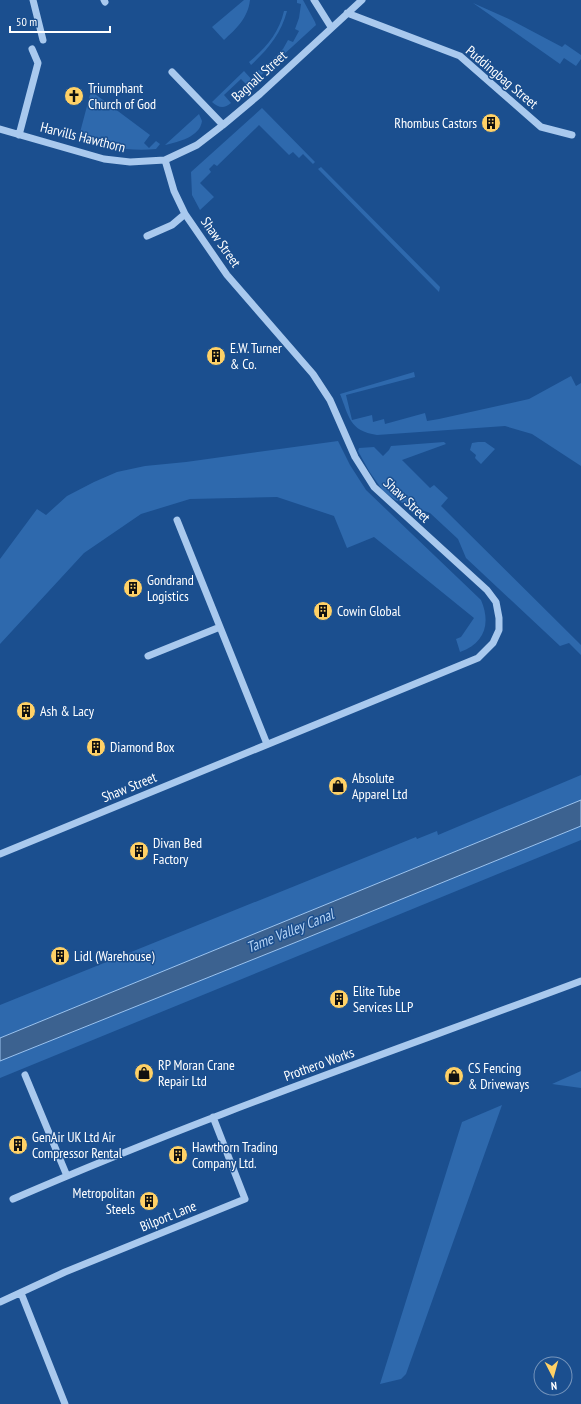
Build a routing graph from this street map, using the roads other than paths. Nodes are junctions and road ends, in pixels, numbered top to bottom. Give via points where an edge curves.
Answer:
1 (33, 0) edge
2 (314, 0) edge
3 (362, 0) edge
4 (347, 13) junction
5 (331, 27) junction
6 (43, 40) dead end
7 (32, 49) dead end
8 (172, 72) dead end
9 (223, 125) junction
10 (0, 129) edge
11 (19, 135) junction
12 (572, 135) dead end
13 (165, 160) junction
14 (185, 214) junction
15 (147, 236) dead end
16 (177, 520) dead end
17 (220, 627) junction
18 (148, 656) dead end
19 (267, 744) junction
20 (0, 854) edge
21 (581, 981) edge
22 (25, 1075) dead end
23 (214, 1118) junction
24 (67, 1176) junction
25 (12, 1199) dead end
26 (21, 1293) junction
27 (0, 1302) edge
28 (65, 1404) edge

1 - 6 street
2 - 5 street
3 - 4 street, Bagnall Street
4 - 5 street, Bagnall Street
4 - 12 street, Puddingbag Street via 460,56 541,127
5 - 9 street, Bagnall Street
7 - 11 street, Harvills Hawthorn via 38,63
8 - 9 street
9 - 13 street, Bagnall Street via 197,145
10 - 11 street, Harvills Hawthorn
11 - 13 street, Harvills Hawthorn via 104,158 130,162
13 - 14 street, Shaw Street via 174,191
14 - 15 street via 172,225
14 - 19 street, Shaw Street via 227,275 313,374 330,400 355,457 374,487 487,590 496,602 499,618 499,630 493,643 478,658
16 - 17 street
17 - 18 street
17 - 19 street
19 - 20 street, Shaw Street
21 - 23 street, Prothero Works
22 - 24 street
23 - 24 street, Prothero Works
23 - 26 street, Bilport Lane via 245,1199 64,1272
24 - 25 street, Prothero Works
26 - 27 street, Bilport Lane
26 - 28 street

